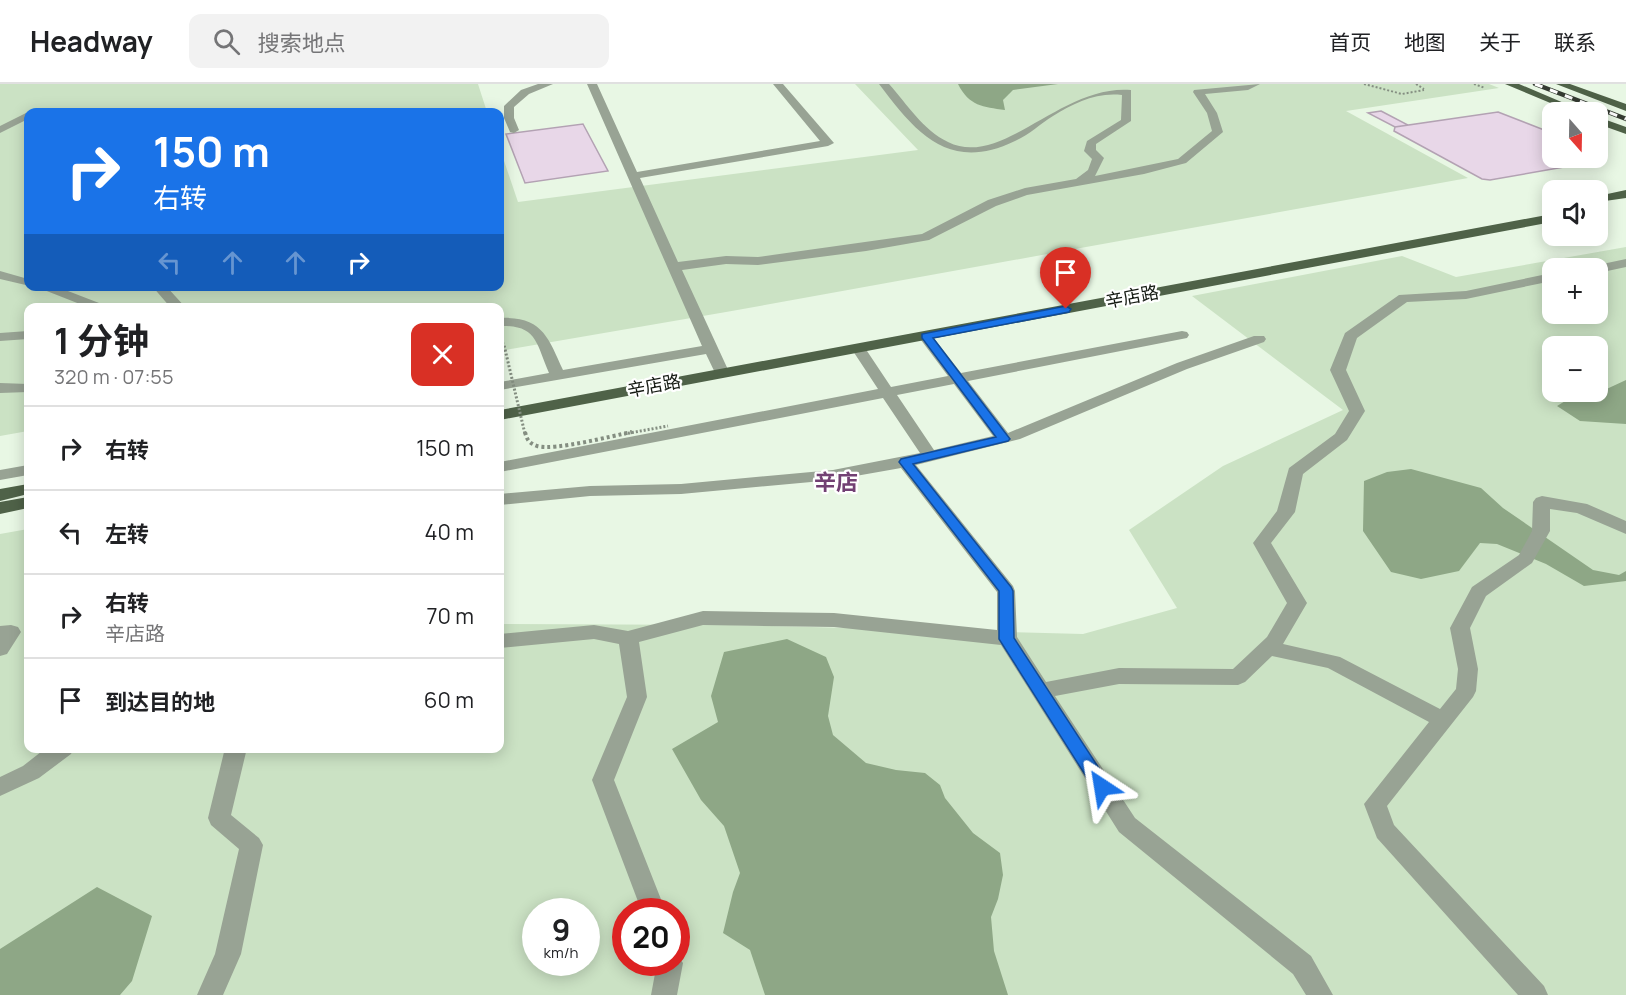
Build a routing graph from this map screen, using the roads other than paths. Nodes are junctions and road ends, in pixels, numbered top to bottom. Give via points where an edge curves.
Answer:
1 (548, 84) edge
2 (592, 84) edge
3 (778, 84) edge
4 (884, 84) edge
5 (1255, 84) edge
6 (1510, 84) edge
7 (1561, 84) edge
8 (1555, 102) edge
9 (22, 104) dead end
10 (25, 108) edge
11 (1626, 108) edge
12 (24, 117) edge
13 (1608, 124) edge
14 (0, 130) edge
15 (514, 130) dead end
16 (1626, 131) edge
17 (633, 176) junction
18 (1080, 182) junction
19 (1626, 194) edge
20 (1608, 197) edge
21 (1626, 205) edge
22 (1608, 208) edge
23 (1542, 209) edge
24 (1542, 220) edge
25 (1626, 263) edge
26 (674, 267) junction
27 (1608, 267) edge
28 (0, 274) edge
29 (1542, 280) edge
30 (24, 282) edge
31 (55, 291) edge
32 (163, 291) edge
33 (90, 303) edge
34 (174, 303) edge
35 (504, 322) edge
36 (24, 335) edge
37 (1182, 335) dead end
38 (926, 336) junction
39 (0, 337) edge
40 (1259, 339) dead end
41 (858, 348) junction
42 (716, 361) junction
43 (558, 376) junction
44 (959, 378) junction
45 (504, 385) edge
46 (0, 388) edge
47 (24, 388) edge
48 (887, 393) junction
49 (504, 401) edge
50 (504, 414) edge
51 (1004, 439) junction
52 (930, 456) junction
53 (905, 462) junction
54 (504, 466) edge
55 (24, 471) edge
56 (0, 475) edge
57 (24, 490) edge
58 (0, 495) edge
59 (504, 500) edge
60 (24, 503) edge
61 (0, 508) edge
62 (1626, 528) edge
63 (0, 633) edge
64 (628, 638) junction
65 (1007, 639) junction
66 (504, 641) edge
67 (1268, 648) junction
68 (0, 650) edge
69 (1040, 692) junction
70 (1443, 720) junction
71 (56, 753) edge
72 (235, 753) edge
73 (0, 787) edge
74 (649, 898) edge
75 (668, 976) edge
76 (210, 995) edge
77 (664, 995) edge
78 (1320, 995) edge
79 (1534, 995) edge

1 - 15 street via 525,92 508,106
2 - 17 street
3 - 17 street via 828,143
4 - 18 street via 934,139 958,149 983,148 1018,136 1065,99 1094,87 1116,85 1127,92 1126,121 1091,143 1090,151 1098,158 1093,172
5 - 18 street via 1198,92 1212,113 1218,132 1182,161
6 - 8 main road
7 - 11 main road
9 - 10 street
12 - 14 street
13 - 16 main road
17 - 26 street
18 - 26 street via 1025,192 992,203 925,237 780,258
19 - 20 main road
21 - 22 main road
23 - 42 main road, 辛店路
24 - 38 main road, 辛店路
25 - 27 street
26 - 42 street
28 - 30 street
29 - 67 street via 1466,294 1404,298 1350,336 1338,370 1357,411 1341,437 1295,472 1286,512 1262,543 1297,603
31 - 33 street
32 - 34 street
35 - 43 street via 521,321 536,328
36 - 39 street
37 - 44 street
38 - 41 main road, 辛店路
38 - 44 street
40 - 51 street
41 - 42 main road, 辛店路
41 - 48 street
42 - 43 street
42 - 49 main road, 辛店路
42 - 50 main road, 辛店路
43 - 45 street
44 - 48 street
44 - 51 street
46 - 47 street
48 - 52 street
48 - 54 street via 669,430
51 - 52 street
52 - 53 street
53 - 59 street via 832,475
53 - 65 street via 1006,591
55 - 56 street
57 - 58 main road
60 - 61 main road
62 - 70 street via 1581,508 1542,502 1541,531 1526,559 1479,592 1460,628 1468,669 1466,691
63 - 68 street via 11,632
64 - 65 street via 704,618 834,620
64 - 66 street via 594,632
64 - 74 street via 637,697 603,780
65 - 69 street
67 - 69 street via 1238,677 1119,676
67 - 70 street via 1334,662
69 - 78 street via 1127,825 1302,964
70 - 79 street via 1375,804 1385,831
71 - 73 street via 31,772
72 - 76 street via 219,818 251,845 228,954
75 - 77 street

